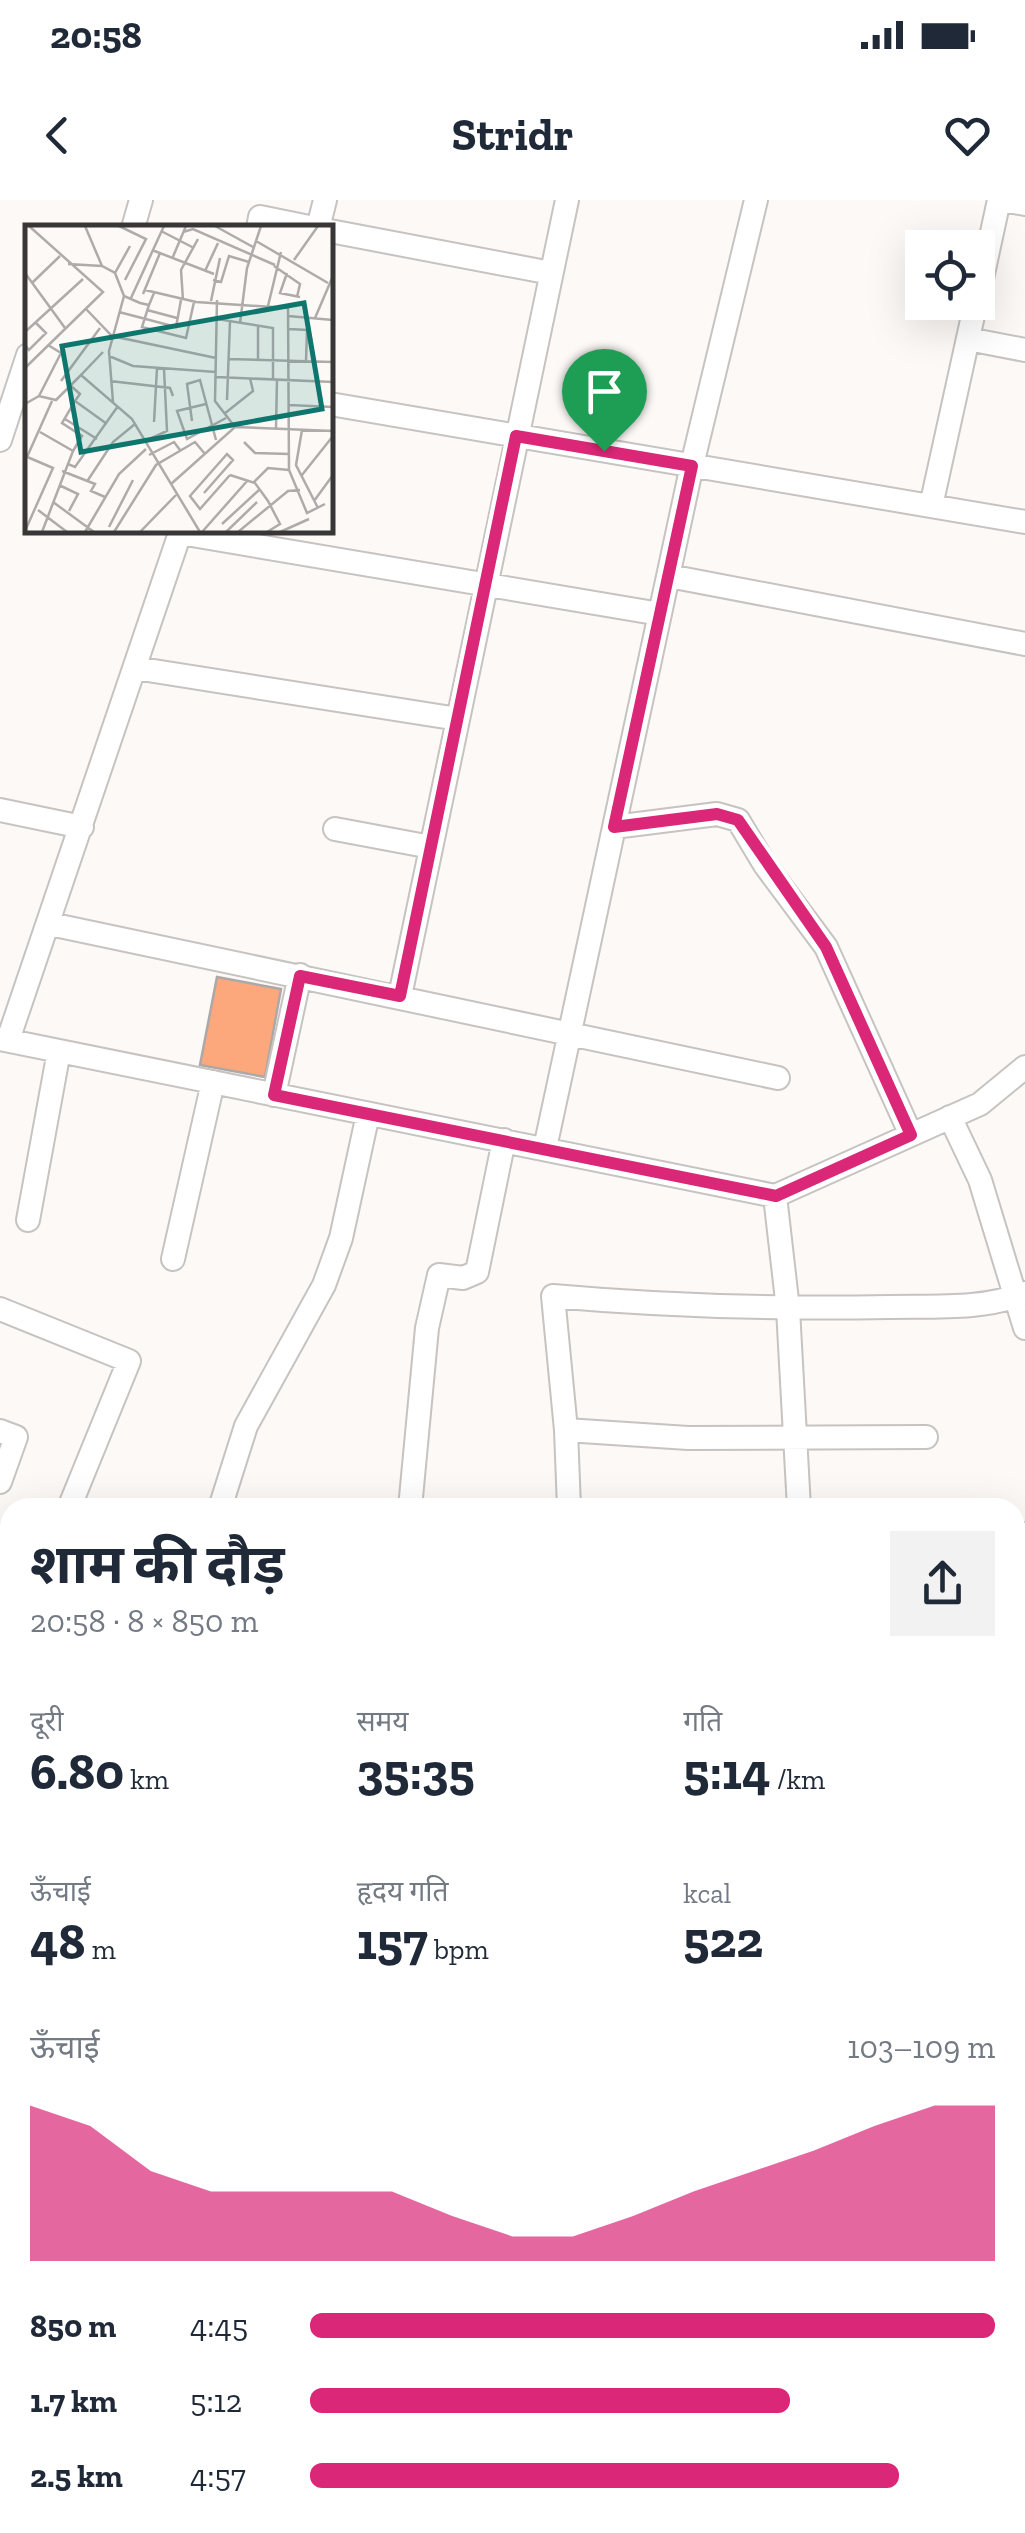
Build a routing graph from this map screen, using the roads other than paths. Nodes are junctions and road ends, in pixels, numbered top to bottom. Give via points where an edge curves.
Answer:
1 (325, 200) edge
2 (567, 200) edge
3 (756, 200) edge
4 (1001, 200) edge
5 (1025, 204) edge
6 (259, 225) edge
7 (301, 225) edge
8 (317, 225) edge
9 (332, 230) edge
10 (994, 230) edge
11 (551, 274) junction
12 (972, 320) edge
13 (968, 339) junction
14 (1025, 350) edge
15 (25, 364) edge
16 (332, 404) edge
17 (516, 436) junction
18 (0, 439) edge
19 (692, 466) junction
20 (931, 506) junction
21 (1025, 522) edge
22 (668, 576) junction
23 (486, 584) junction
24 (660, 614) junction
25 (1025, 644) edge
26 (135, 668) junction
27 (458, 719) junction
28 (0, 810) edge
29 (614, 827) junction
30 (82, 828) junction
31 (335, 830) dead end
32 (431, 847) junction
33 (50, 924) junction
34 (300, 976) junction
35 (400, 996) junction
36 (570, 1031) junction
37 (4, 1039) edge
38 (59, 1050) junction
39 (1025, 1067) edge
40 (778, 1078) dead end
41 (212, 1082) junction
42 (274, 1095) junction
43 (368, 1114) junction
44 (950, 1117) junction
45 (911, 1135) junction
46 (504, 1140) junction
47 (545, 1148) junction
48 (776, 1196) junction
49 (28, 1220) dead end
50 (174, 1259) dead end
51 (1019, 1295) edge
52 (0, 1308) edge
53 (788, 1309) junction
54 (1025, 1328) edge
55 (566, 1430) junction
56 (0, 1432) edge
57 (794, 1436) junction
58 (926, 1438) dead end
59 (0, 1482) edge
60 (73, 1498) edge
61 (223, 1498) edge
62 (411, 1498) edge
63 (569, 1498) edge
64 (797, 1498) edge

1 - 8 street
2 - 11 street
3 - 19 street
4 - 5 street
4 - 10 street
6 - 7 street via 260,217
9 - 11 street
11 - 17 street
12 - 13 street
13 - 14 street
13 - 20 street
15 - 18 street
16 - 17 street
17 - 19 street
17 - 23 street
19 - 20 street
19 - 22 street
20 - 21 street
22 - 24 street
22 - 25 street
23 - 24 street
23 - 26 street via 180,533
23 - 27 street
24 - 29 street
26 - 27 street
26 - 30 street
27 - 32 street
28 - 30 street
29 - 36 street
29 - 45 street via 717,814 738,820 826,947
30 - 33 street
31 - 32 street
32 - 35 street
33 - 34 street
33 - 37 street
34 - 35 street
34 - 42 street
35 - 36 street
36 - 40 street
36 - 47 street
37 - 38 street
38 - 41 street
38 - 49 street
39 - 44 street via 980,1104
41 - 42 street
41 - 50 street
42 - 43 street
43 - 46 street
43 - 61 street via 324,1285 246,1426
44 - 45 street
44 - 51 street via 980,1180
45 - 48 street
46 - 47 street
46 - 62 street via 476,1272 462,1278 439,1274 427,1328
47 - 48 street
48 - 53 street
51 - 53 street via 964,1305
51 - 54 street
52 - 60 street via 129,1361
53 - 55 street via 553,1296
53 - 57 street
55 - 57 street
55 - 63 street
56 - 59 street via 16,1438
57 - 58 street
57 - 64 street

